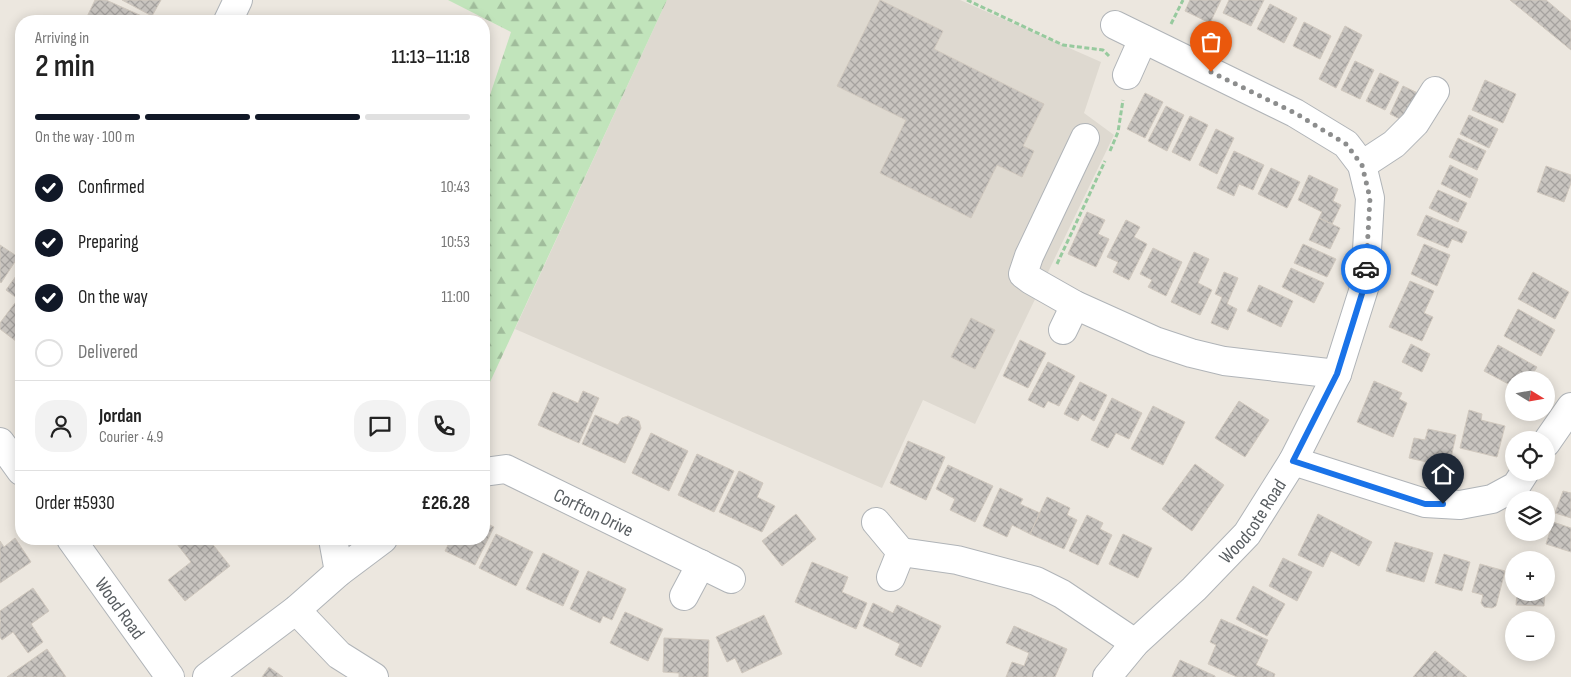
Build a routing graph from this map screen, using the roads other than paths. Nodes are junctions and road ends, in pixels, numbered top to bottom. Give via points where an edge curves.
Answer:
1 (238, 0) edge
2 (231, 15) edge
3 (1115, 25) dead end
4 (1143, 39) junction
5 (1127, 75) road end
6 (1435, 91) dead end
7 (1085, 138) dead end
8 (1362, 165) junction
9 (1075, 305) junction
10 (1063, 330) dead end
11 (1337, 374) junction
12 (1571, 407) edge
13 (1554, 431) edge
14 (0, 442) edge
15 (1293, 461) junction
16 (15, 463) edge
17 (490, 471) edge
18 (1520, 481) edge
19 (876, 522) dead end
20 (75, 545) edge
21 (334, 545) edge
22 (375, 545) edge
23 (901, 552) junction
24 (701, 564) junction
25 (339, 572) junction
26 (891, 577) dead end
27 (731, 579) dead end
28 (684, 596) dead end
29 (296, 610) junction
30 (1135, 643) junction
31 (169, 677) edge
32 (207, 677) edge
33 (374, 677) edge
34 (1107, 677) edge

1 - 2 street
3 - 4 street, Woodcote Road
4 - 5 street
4 - 8 street, Woodcote Road via 1295,113 1346,144
6 - 8 street via 1401,137
7 - 9 street via 1023,274
8 - 11 street, Woodcote Road via 1370,198 1365,284
9 - 10 street
9 - 11 street via 1155,341 1191,353 1224,361
11 - 15 street, Woodcote Road
12 - 13 street
14 - 16 street
15 - 18 street via 1425,504 1460,505 1492,499
15 - 30 street, Woodcote Road via 1247,534
17 - 24 street, Corfton Drive via 506,469
19 - 23 street
20 - 31 street, Wood Road
21 - 25 street
22 - 25 street
23 - 26 street
23 - 30 street via 958,560 1036,581 1062,594
24 - 27 street, Corfton Drive
24 - 28 street
25 - 29 street
29 - 32 street
29 - 33 street via 339,655
30 - 34 street, Woodcote Road

